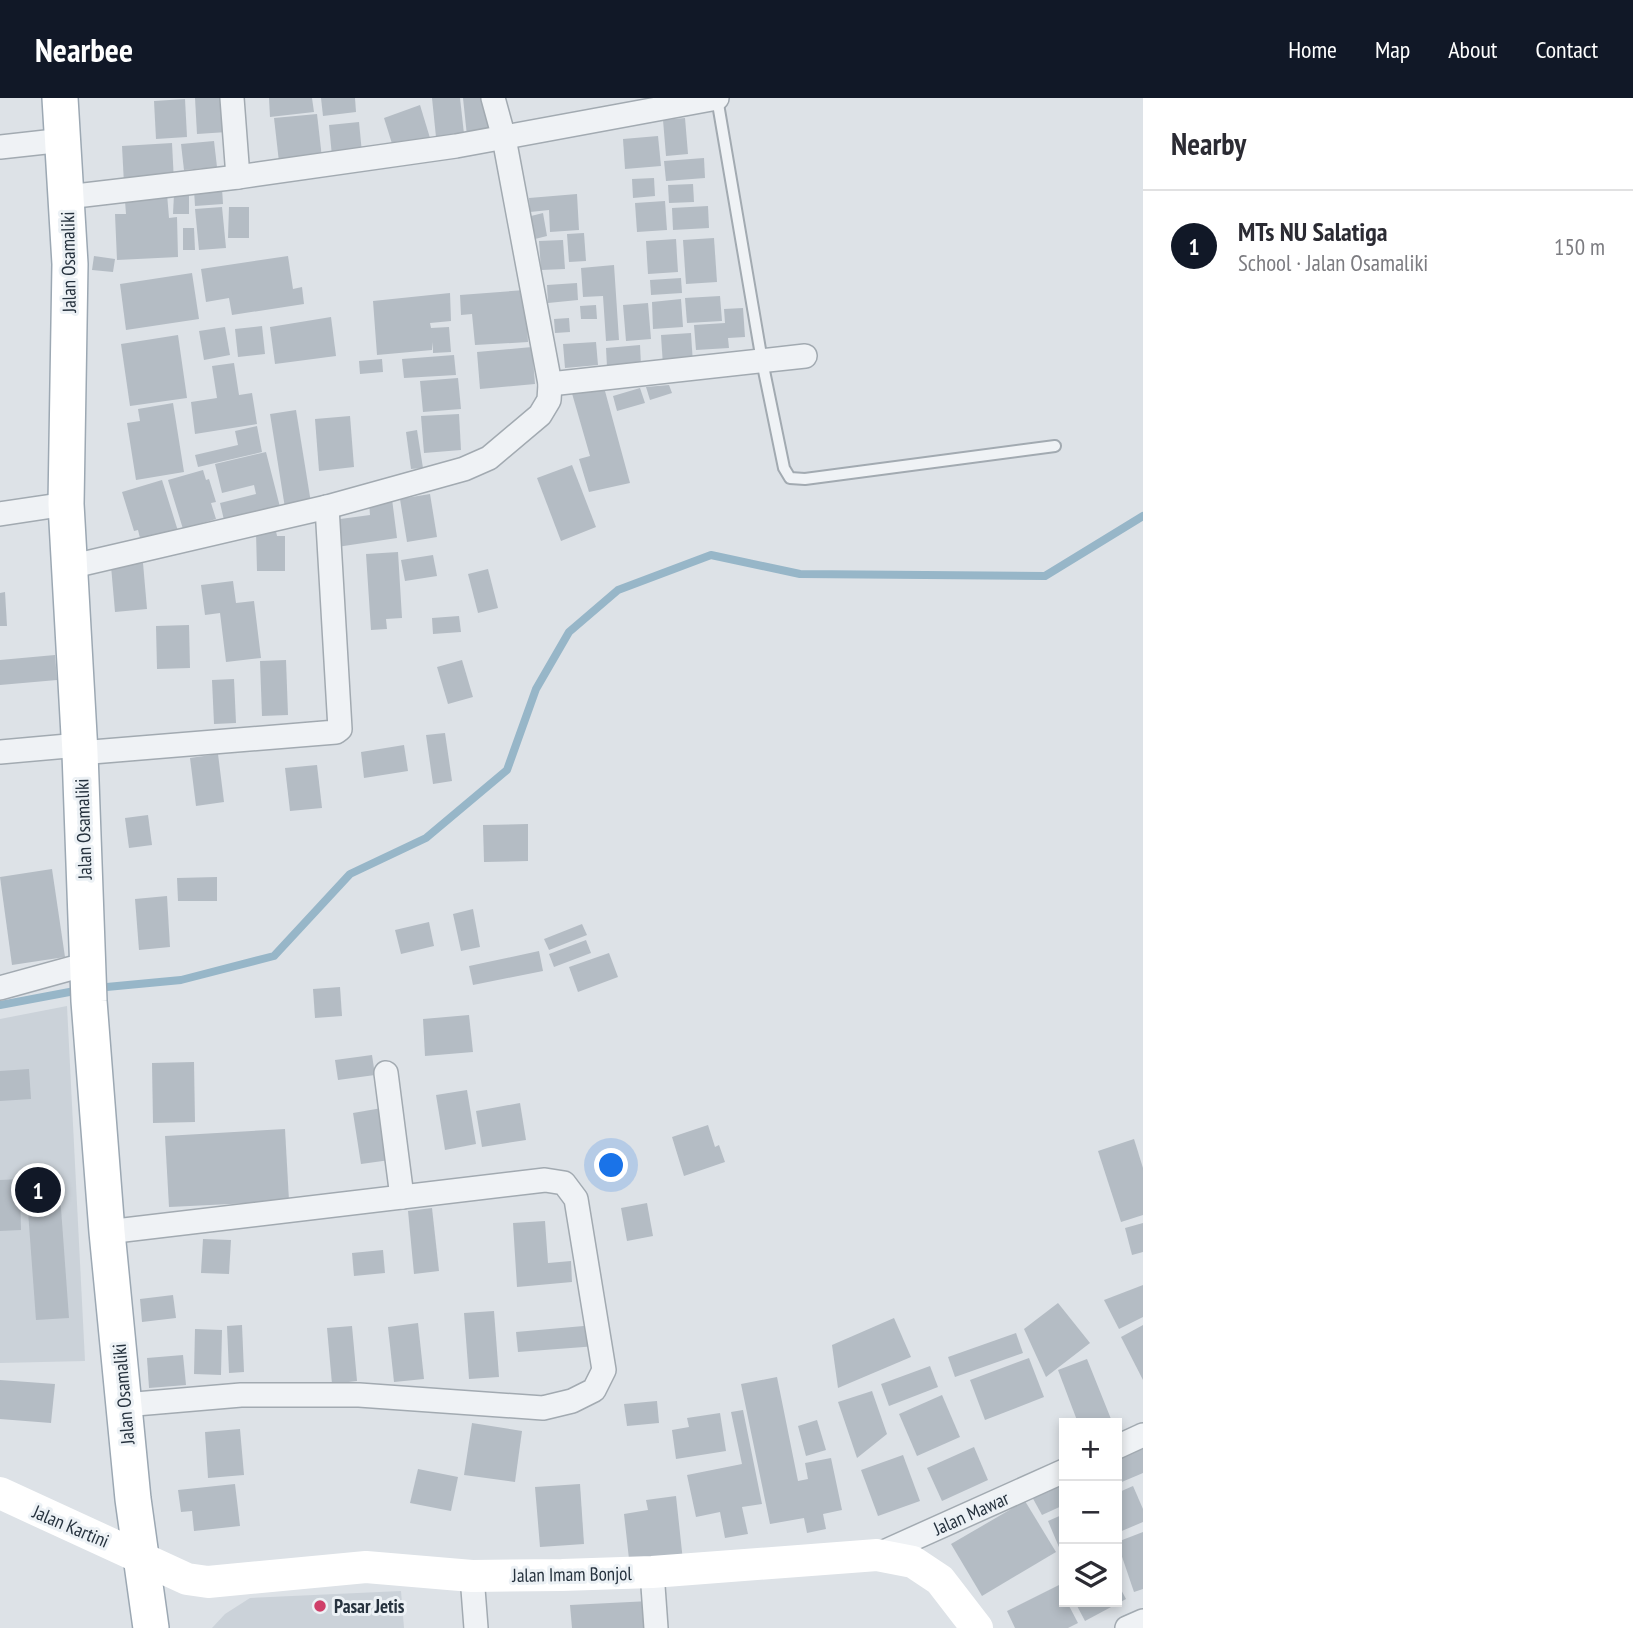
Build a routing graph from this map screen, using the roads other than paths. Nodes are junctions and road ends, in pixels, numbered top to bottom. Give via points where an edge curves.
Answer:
1 (60, 98) edge
2 (232, 98) edge
3 (493, 98) edge
4 (717, 98) edge
5 (504, 138) junction
6 (64, 140) junction
7 (0, 148) edge
8 (238, 177) junction
9 (66, 197) junction
10 (805, 356) dead end
11 (762, 361) junction
12 (550, 384) junction
13 (1055, 446) dead end
14 (66, 504) junction
15 (327, 507) junction
16 (0, 513) edge
17 (69, 567) junction
18 (80, 749) junction
19 (0, 752) edge
20 (88, 979) junction
21 (0, 988) edge
22 (386, 1073) dead end
23 (402, 1197) junction
24 (107, 1232) junction
25 (124, 1405) junction
26 (1143, 1435) edge
27 (1122, 1445) edge
28 (1059, 1473) edge
29 (0, 1493) edge
30 (877, 1555) junction
31 (142, 1558) junction
32 (652, 1572) junction
33 (472, 1576) junction
34 (1143, 1621) edge
35 (151, 1628) edge
36 (476, 1628) edge
37 (656, 1628) edge
38 (977, 1628) edge
39 (1127, 1628) edge

1 - 6 main road, Jalan Osamaliki
2 - 8 street
3 - 5 street
4 - 5 street
4 - 11 lane
5 - 8 street
5 - 12 street
6 - 7 street
6 - 9 main road, Jalan Osamaliki
8 - 9 street
9 - 14 main road, Jalan Osamaliki via 70,264
10 - 11 street
11 - 12 street
11 - 13 lane via 784,468 790,478
12 - 15 street via 549,400 540,415 489,458
14 - 16 street
14 - 17 main road, Jalan Osamaliki
15 - 17 street
15 - 18 street via 340,729
17 - 18 main road, Jalan Osamaliki
18 - 19 street
18 - 20 main road, Jalan Osamaliki
20 - 21 street
20 - 24 main road, Jalan Osamaliki
22 - 23 street
23 - 24 street
23 - 25 street via 545,1180 564,1183 576,1199 604,1370 594,1390 543,1408 359,1395 241,1395
24 - 25 main road, Jalan Osamaliki
25 - 31 main road, Jalan Osamaliki
26 - 27 street
28 - 30 street, Jalan Mawar
29 - 31 main road, Jalan Kartini
30 - 32 main road, Jalan Imam Bonjol
30 - 38 main road, Jalan Imam Bonjol via 914,1562 940,1580
31 - 33 main road, Jalan Imam Bonjol via 208,1582 366,1567
31 - 35 main road, Jalan Osamaliki
32 - 33 main road, Jalan Imam Bonjol
32 - 37 street
33 - 36 street
34 - 39 street

